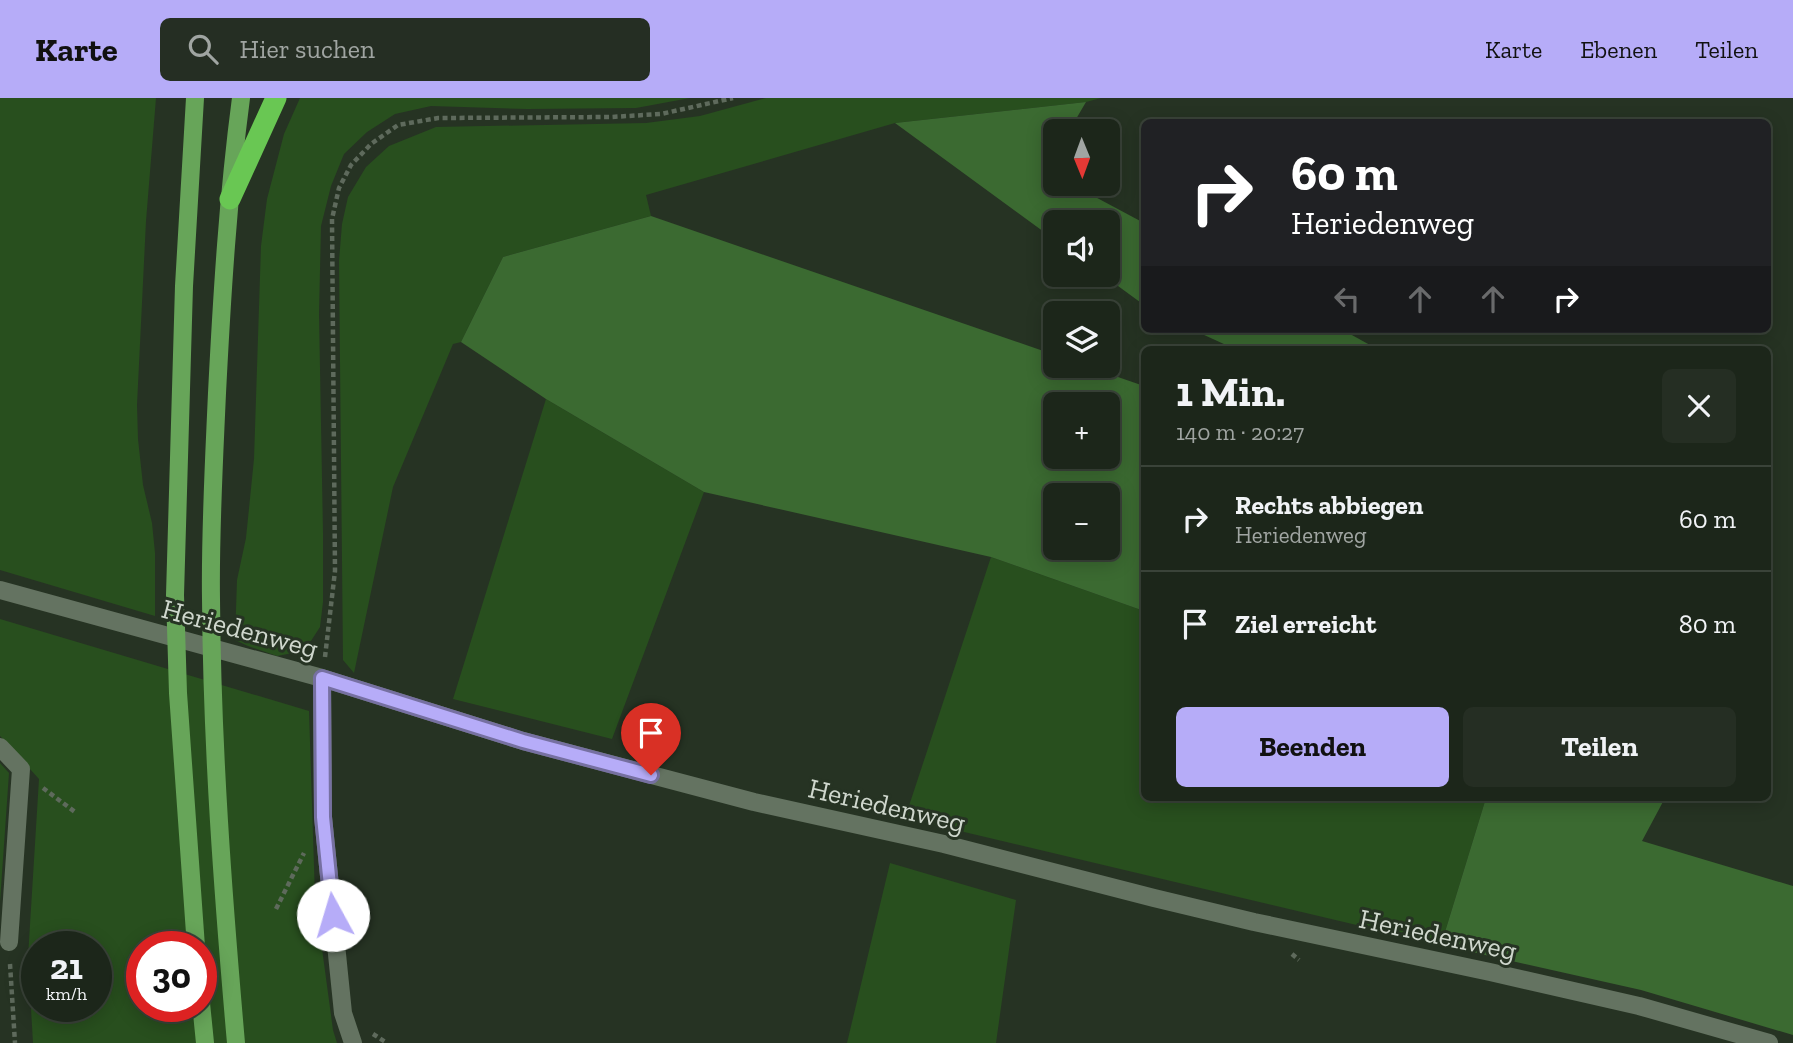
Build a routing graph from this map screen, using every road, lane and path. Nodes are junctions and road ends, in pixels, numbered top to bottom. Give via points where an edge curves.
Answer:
1 (195, 98) edge
2 (242, 98) edge
3 (276, 98) edge
4 (733, 98) edge
5 (230, 199) junction
6 (0, 590) edge
7 (322, 678) junction
8 (0, 747) edge
9 (21, 769) junction
10 (75, 812) dead end
11 (323, 817) junction
12 (276, 909) dead end
13 (195, 931) edge
14 (9, 942) joint
15 (203, 1022) edge
16 (15, 1043) edge
17 (205, 1043) edge
18 (236, 1043) edge
19 (352, 1043) edge
20 (1769, 1043) edge

1 - 13 main road via 175,595
2 - 5 main road
3 - 5 highway
4 - 7 path via 661,114 438,118 398,125 351,165 339,188 332,219 335,571
5 - 18 main road via 219,346 211,599 222,880
6 - 7 street, Heriedenweg
7 - 11 street
7 - 20 street, Heriedenweg via 523,741 754,802 944,844 1254,922 1639,1006
8 - 9 street
9 - 10 path
9 - 14 street
11 - 12 path
11 - 19 street via 343,1013
14 - 16 path
15 - 17 main road

